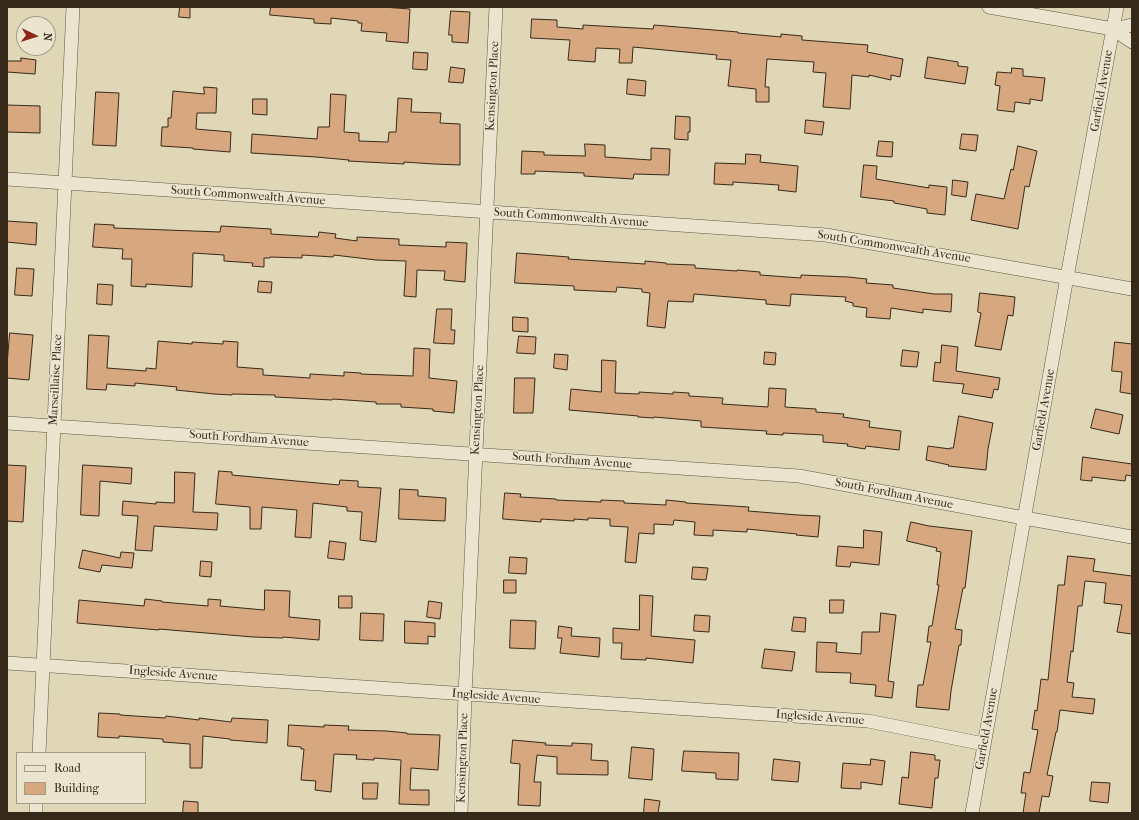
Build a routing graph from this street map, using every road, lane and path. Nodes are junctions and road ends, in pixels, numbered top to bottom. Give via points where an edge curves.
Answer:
1 (73, 7) edge
2 (496, 7) edge
3 (988, 7) edge
4 (1117, 7) edge
5 (1132, 25) edge
6 (1113, 29) junction
7 (1132, 42) edge
8 (7, 179) edge
9 (64, 183) junction
10 (487, 212) junction
11 (1067, 277) junction
12 (1132, 289) edge
13 (7, 423) edge
14 (54, 426) junction
15 (476, 455) junction
16 (1024, 518) junction
17 (1132, 537) edge
18 (7, 663) edge
19 (43, 665) junction
20 (465, 695) junction
21 (984, 744) junction
22 (39, 752) edge
23 (461, 813) edge
24 (972, 813) edge

1 - 9 street, Marseillaise Place
2 - 10 street, Kensington Place
3 - 6 street
4 - 6 street, Garfield Avenue
5 - 6 street
6 - 7 street
6 - 11 street, Garfield Avenue
8 - 9 street, South Commonwealth Avenue
9 - 10 street, South Commonwealth Avenue
9 - 14 street, Marseillaise Place
10 - 11 street, South Commonwealth Avenue via 826,235
10 - 15 street, Kensington Place
11 - 12 street, South Commonwealth Avenue
11 - 16 street, Garfield Avenue
13 - 14 street, South Fordham Avenue
14 - 15 street, South Fordham Avenue
14 - 19 street, Marseillaise Place
15 - 16 street, South Fordham Avenue via 799,476
15 - 20 street, Kensington Place
16 - 17 street, South Fordham Avenue
16 - 21 street, Garfield Avenue
18 - 19 street, Ingleside Avenue
19 - 20 street, Ingleside Avenue
19 - 22 street, Marseillaise Place
20 - 21 street, Ingleside Avenue via 868,721
20 - 23 street, Kensington Place
21 - 24 street, Garfield Avenue

